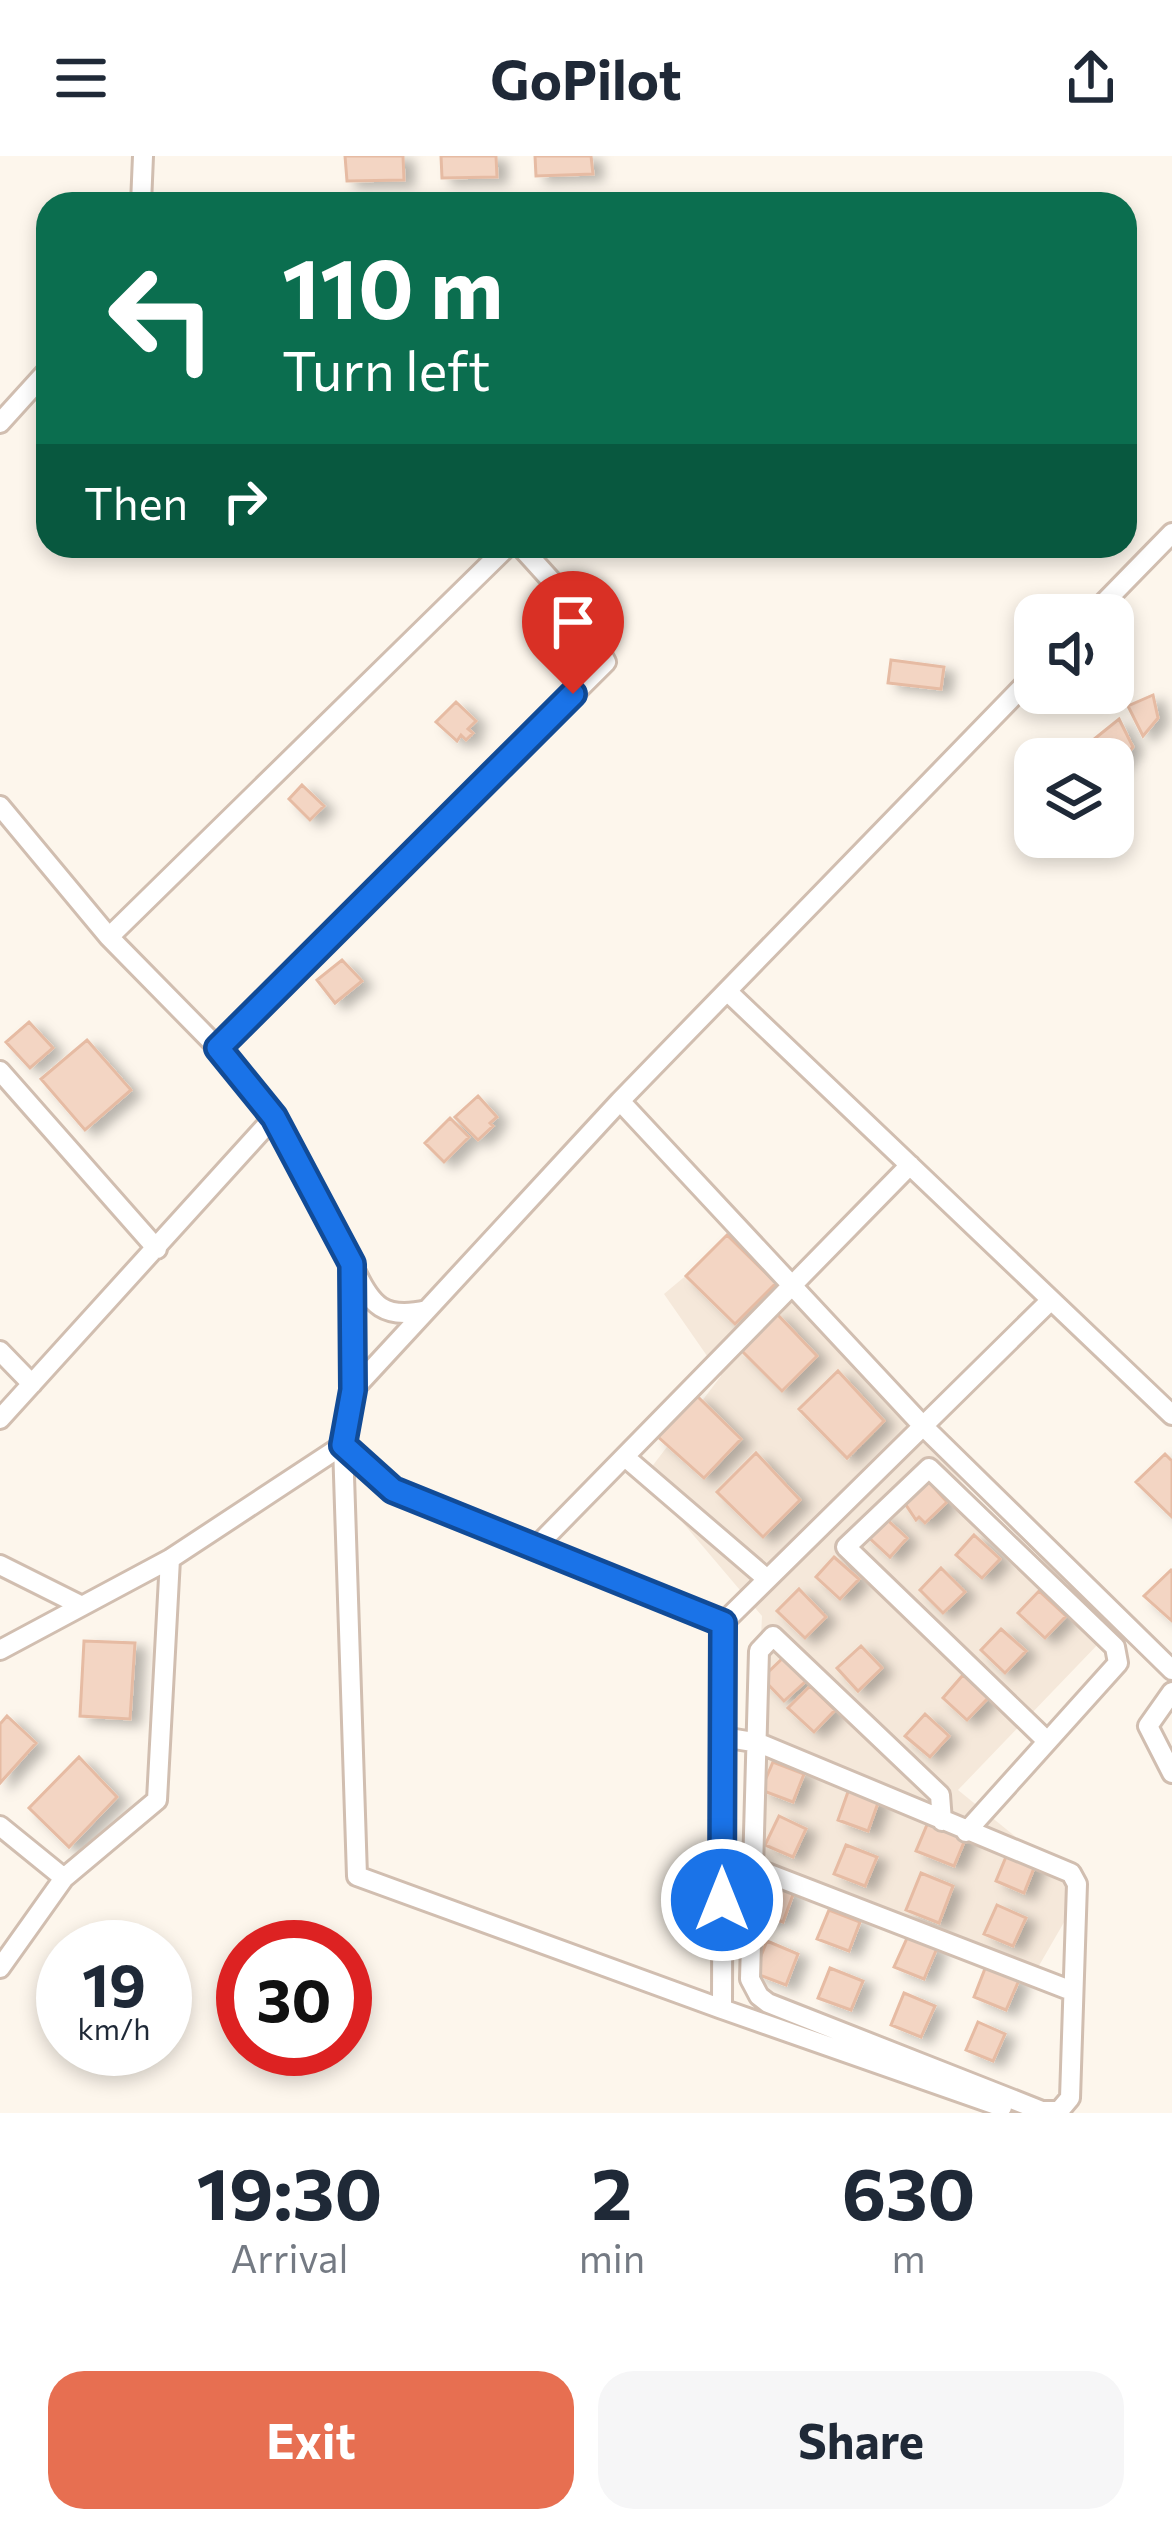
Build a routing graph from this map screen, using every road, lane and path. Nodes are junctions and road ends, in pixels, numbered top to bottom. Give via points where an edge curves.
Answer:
1 (143, 156) edge
2 (142, 192) edge
3 (36, 383) edge
4 (0, 423) edge
5 (1172, 533) edge
6 (496, 558) edge
7 (531, 558) edge
8 (1112, 594) edge
9 (1014, 696) edge
10 (0, 806) edge
11 (109, 937) junction
12 (727, 992) junction
13 (218, 1048) junction
14 (0, 1071) edge
15 (620, 1101) junction
16 (274, 1117) junction
17 (910, 1166) junction
18 (157, 1249) junction
19 (352, 1264) junction
20 (793, 1285) junction
21 (1051, 1300) junction
22 (427, 1310) junction
23 (0, 1351) edge
24 (32, 1384) junction
25 (353, 1390) junction
26 (1172, 1415) edge
27 (0, 1419) edge
28 (923, 1426) junction
29 (343, 1445) junction
30 (625, 1457) junction
31 (534, 1549) junction
32 (170, 1559) junction
33 (0, 1565) edge
34 (767, 1579) junction
35 (82, 1606) junction
36 (723, 1623) junction
37 (0, 1650) edge
38 (1172, 1670) edge
39 (1172, 1692) edge
40 (723, 1737) junction
41 (1047, 1741) junction
42 (759, 1743) junction
43 (1172, 1773) edge
44 (942, 1821) junction
45 (0, 1826) edge
46 (966, 1832) junction
47 (754, 1868) junction
48 (64, 1878) junction
49 (0, 1968) edge
50 (1072, 1991) junction
51 (722, 2009) junction
52 (1018, 2113) edge

1 - 2 street
3 - 4 street
5 - 8 street
6 - 11 street
7 - 13 street via 579,610 606,662
9 - 12 street
10 - 11 street
11 - 13 street
12 - 15 street
12 - 17 street
13 - 16 street
14 - 18 street
15 - 20 street
15 - 22 street
16 - 18 street
16 - 19 street
17 - 20 street
17 - 21 street
18 - 24 street
19 - 22 street via 375,1305 401,1316
19 - 25 street
20 - 28 street
20 - 30 street
21 - 26 street
21 - 28 street
22 - 25 street
23 - 24 street
24 - 27 street
25 - 29 street
28 - 34 street
28 - 38 street
29 - 31 street via 393,1490
29 - 32 street
29 - 51 street via 357,1876
30 - 31 street
30 - 34 street
31 - 36 street
32 - 35 street
32 - 48 street via 157,1799
33 - 35 street
34 - 36 street
35 - 37 street
36 - 40 street
39 - 43 street via 1148,1726
40 - 42 street
40 - 51 street
41 - 41 street via 1118,1664 1118,1652 928,1468 847,1547
41 - 46 street
42 - 44 street
42 - 44 street via 759,1651 773,1636 940,1795
42 - 47 street
44 - 46 street
45 - 48 street
46 - 50 street via 1075,1878
47 - 50 street
47 - 50 street via 750,1979 759,1996 1042,2110 1059,2110 1070,2098
48 - 49 street
51 - 52 street

